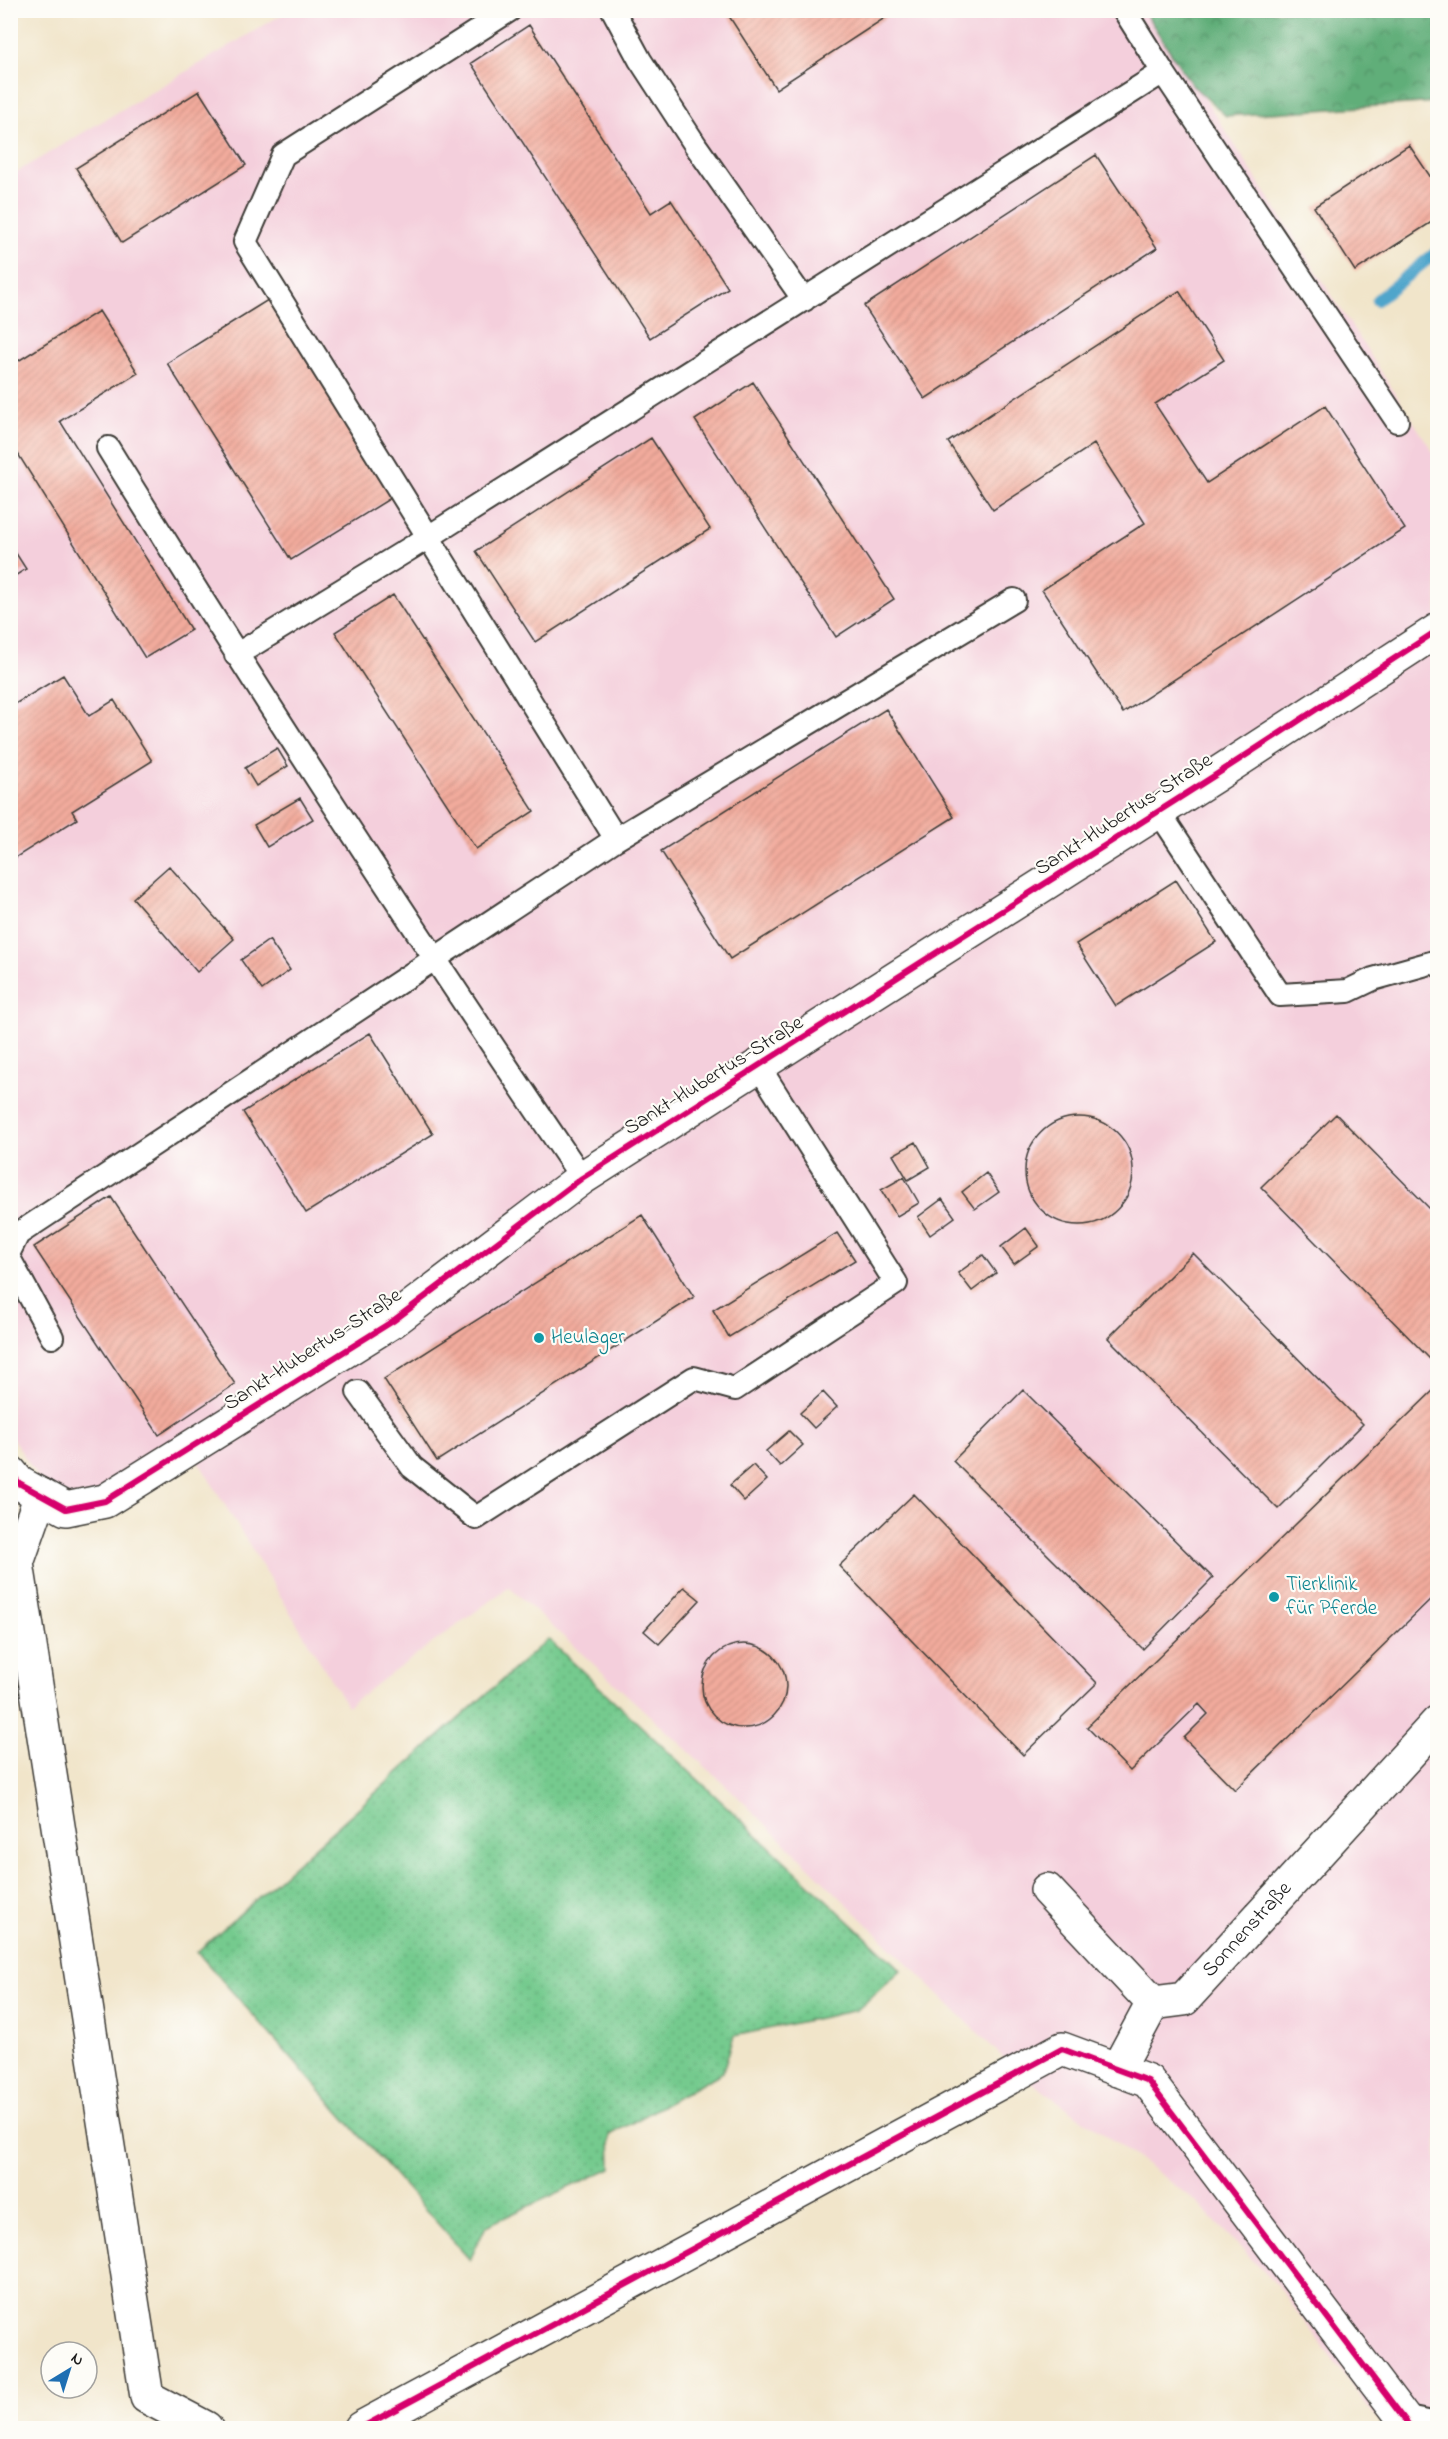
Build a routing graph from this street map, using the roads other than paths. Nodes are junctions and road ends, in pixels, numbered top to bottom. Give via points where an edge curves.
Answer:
1 (510, 10) edge
2 (613, 10) edge
3 (1125, 10) edge
4 (1163, 72) junction
5 (804, 300) junction
6 (1397, 421) dead end
7 (108, 448) dead end
8 (427, 538) junction
9 (1014, 600) dead end
10 (1437, 630) edge
11 (236, 656) junction
12 (1159, 812) junction
13 (616, 839) junction
14 (434, 960) junction
15 (1437, 966) edge
16 (759, 1067) junction
17 (582, 1178) junction
18 (10, 1250) edge
19 (10, 1260) edge
20 (52, 1337) dead end
21 (358, 1392) dead end
22 (10, 1472) edge
23 (41, 1495) junction
24 (1437, 1722) edge
25 (1047, 1890) dead end
26 (1153, 2003) junction
27 (1117, 2070) junction
28 (1407, 2423) edge
29 (1437, 2424) edge
30 (206, 2428) edge
31 (361, 2428) edge

1 - 8 lane via 284,155 245,242
2 - 5 lane via 640,60 696,146
3 - 4 lane
4 - 5 lane
4 - 6 lane
5 - 8 lane
7 - 11 lane
8 - 11 lane
8 - 13 lane
9 - 13 lane
10 - 12 street, Sankt-Hubertus-Straße
11 - 14 lane
12 - 15 lane via 1280,994 1348,991 1424,964 1434,962
12 - 16 street, Sankt-Hubertus-Straße
13 - 14 lane
14 - 17 lane
14 - 18 lane via 18,1234
16 - 17 street, Sankt-Hubertus-Straße
16 - 21 lane via 896,1283 735,1389 694,1378 476,1518 412,1467
17 - 23 street, Sankt-Hubertus-Straße via 393,1321 105,1501 66,1509
19 - 20 lane
22 - 23 street, Sankt-Hubertus-Straße via 19,1483
23 - 30 street via 17,1563 147,2397
24 - 26 street, Sonnenstraße via 1184,1999
25 - 26 street
26 - 27 street
27 - 28 street via 1148,2081
27 - 31 street via 1062,2049
28 - 29 lane

